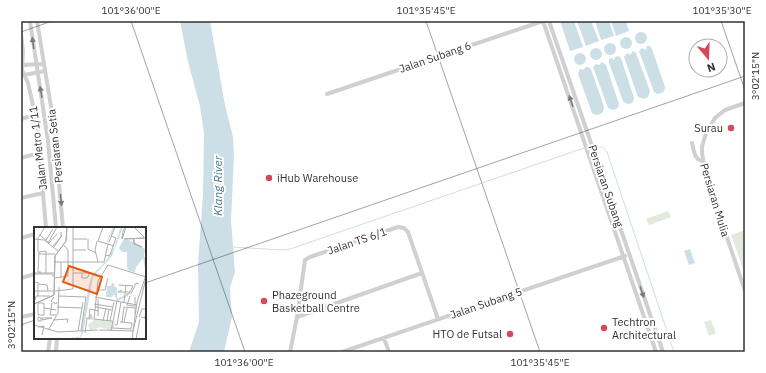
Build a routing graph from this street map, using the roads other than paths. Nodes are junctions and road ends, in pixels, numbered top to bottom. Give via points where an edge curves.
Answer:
1 (30, 21) edge
2 (38, 21) edge
3 (543, 21) edge
4 (549, 21) edge
5 (21, 34) edge
6 (22, 60) edge
7 (44, 64) junction
8 (31, 65) junction
9 (36, 65) junction
10 (45, 71) junction
11 (35, 73) junction
12 (23, 74) edge
13 (327, 94) dead end
14 (745, 103) edge
15 (35, 115) junction
16 (21, 119) edge
17 (692, 143) dead end
18 (39, 153) junction
19 (21, 158) edge
20 (703, 161) junction
21 (43, 193) junction
22 (21, 198) edge
23 (46, 227) edge
24 (56, 227) edge
25 (63, 227) edge
26 (34, 234) edge
27 (21, 238) edge
28 (630, 255) junction
29 (624, 257) junction
30 (422, 273) junction
31 (34, 274) edge
32 (21, 278) edge
33 (745, 292) edge
34 (34, 314) edge
35 (21, 317) edge
36 (297, 317) junction
37 (438, 319) junction
38 (384, 338) junction
39 (50, 339) edge
40 (58, 339) edge
41 (48, 352) edge
42 (56, 352) edge
43 (290, 352) edge
44 (342, 352) edge
45 (389, 352) edge
46 (656, 352) edge
47 (663, 352) edge

9 -> 1 street, Persiaran Setia
2 - 7 street, Persiaran Setia
3 - 13 street, Jalan Subang 6
29 -> 3 street, Persiaran Subang
4 - 28 street, Persiaran Subang
5 - 6 street
6 - 12 street
7 - 9 street
7 - 10 street, Persiaran Setia
8 - 9 street
8 - 11 street
8 - 12 street
9 - 11 street, Persiaran Setia
10 - 11 street
10 -> 25 street, Persiaran Setia via 53,119
11 - 12 street
24 -> 11 street, Persiaran Setia via 48,141
12 - 15 street, Jalan Metro 1/11 via 28,83
14 - 20 street, Persiaran Mulia via 720,113 711,122 702,147
15 - 16 street
15 - 18 street, Jalan Metro 1/11
17 - 20 street via 696,157
18 - 19 street
18 - 21 street, Jalan Metro 1/11
20 - 33 street, Persiaran Mulia
21 - 22 street
21 - 23 street, Jalan Metro 1/11
26 - 27 street
28 - 29 street, Jalan Subang 5
28 -> 47 street, Persiaran Subang
29 - 37 street, Jalan Subang 5
29 - 46 street, Persiaran Subang
30 - 36 street
30 - 36 street, Jalan TS 6/1 via 408,232 404,228 398,227 317,255 305,260
30 - 37 street, Jalan TS 6/1
31 - 32 street
34 - 35 street
36 - 43 street, Jalan TS 6/1
37 - 38 street, Jalan Subang 5
38 - 44 street, Jalan Subang 5
38 - 45 street
39 - 41 street
40 - 42 street

